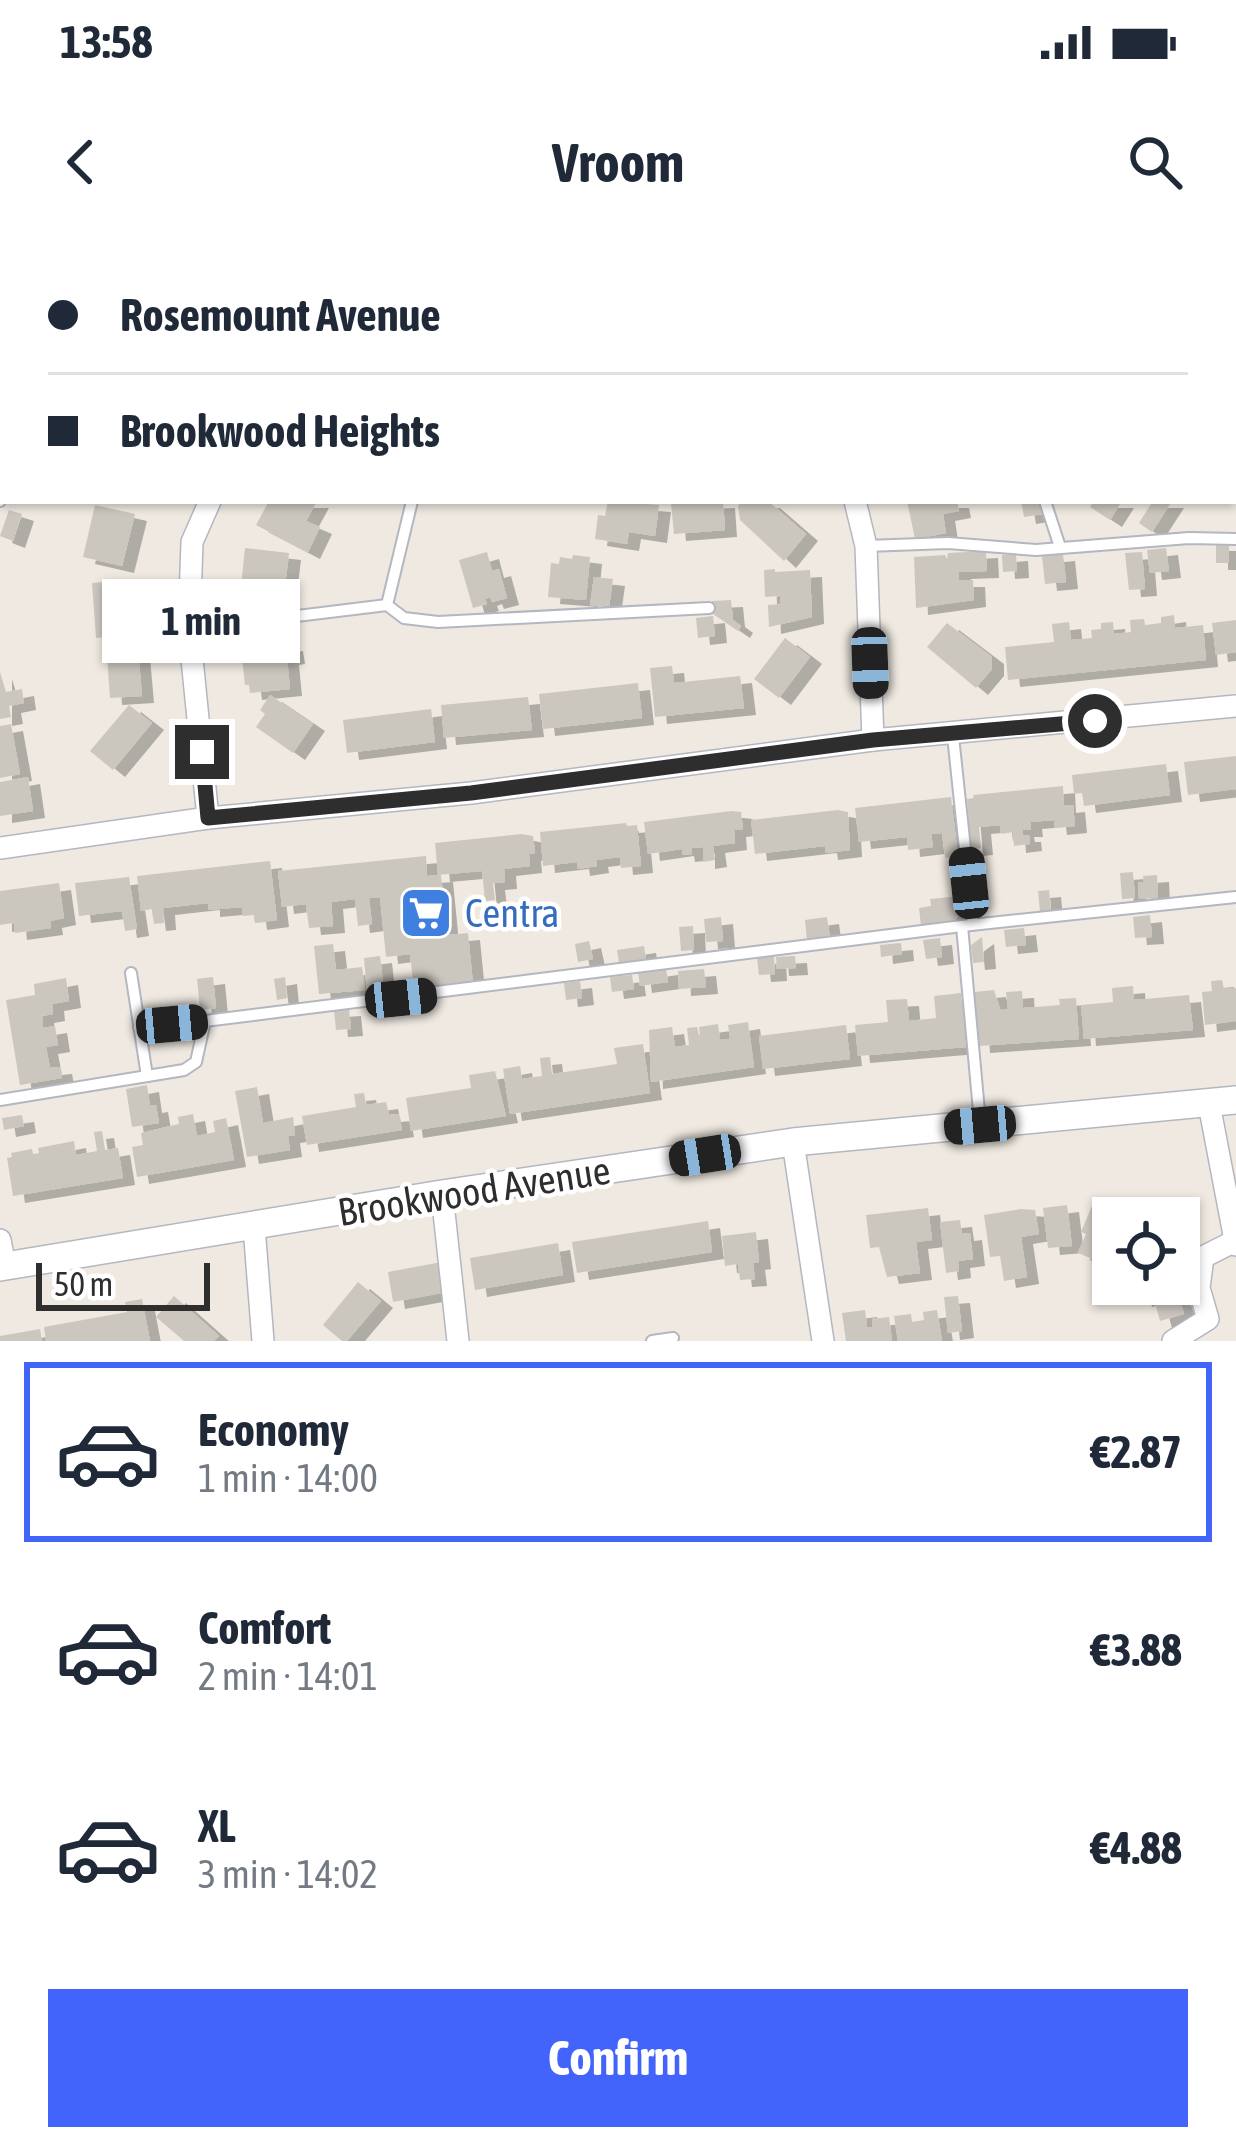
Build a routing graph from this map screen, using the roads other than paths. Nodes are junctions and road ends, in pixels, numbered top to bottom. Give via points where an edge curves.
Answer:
1 (209, 504) edge
2 (411, 504) edge
3 (856, 504) edge
4 (1046, 504) edge
5 (1236, 538) edge
6 (866, 546) junction
7 (1060, 547) junction
8 (387, 605) junction
9 (709, 608) dead end
10 (189, 629) junction
11 (1236, 706) edge
12 (953, 736) junction
13 (873, 740) junction
14 (208, 818) junction
15 (0, 848) edge
16 (1236, 897) edge
17 (968, 925) junction
18 (131, 974) dead end
19 (206, 1021) junction
20 (139, 1027) junction
21 (147, 1076) junction
22 (0, 1100) edge
23 (1222, 1102) edge
24 (980, 1125) junction
25 (793, 1142) junction
26 (442, 1194) junction
27 (254, 1227) junction
28 (1235, 1239) edge
29 (2, 1258) edge
30 (673, 1338) dead end
31 (263, 1341) edge
32 (458, 1341) edge
33 (652, 1341) edge
34 (823, 1341) edge
35 (1173, 1341) edge

1 - 10 street via 192,542
2 - 8 lane
3 - 6 street
4 - 7 lane
5 - 7 lane
6 - 7 lane
6 - 13 street
8 - 9 lane via 404,617 438,622
8 - 10 lane
10 - 14 street
11 - 12 street
12 - 13 street
12 - 17 lane
13 - 14 street
14 - 15 street
16 - 17 lane
17 - 19 lane
17 - 24 lane
18 - 20 lane
19 - 20 lane
19 - 21 lane via 196,1062
20 - 21 lane
21 - 22 lane
23 - 24 main road, Brookwood Avenue
23 - 28 street
24 - 25 main road, Brookwood Avenue
25 - 26 main road, Brookwood Avenue
25 - 34 street
26 - 27 main road, Brookwood Avenue
26 - 32 street
27 - 29 main road, Brookwood Avenue
27 - 31 street
28 - 35 street via 1203,1257 1199,1288 1208,1319
30 - 33 lane

